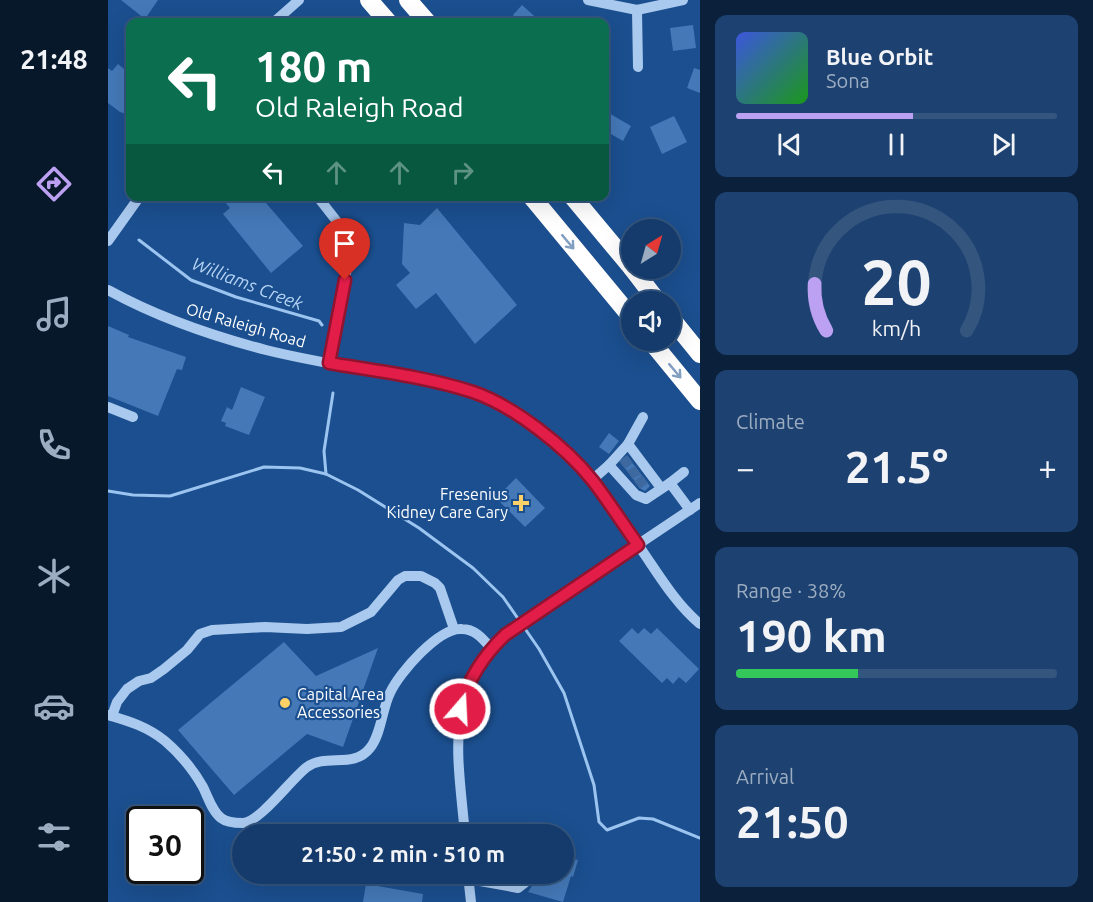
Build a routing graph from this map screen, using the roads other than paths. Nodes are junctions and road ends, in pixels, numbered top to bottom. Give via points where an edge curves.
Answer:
1 (299, 0) edge
2 (369, 0) edge
3 (408, 0) edge
4 (588, 0) edge
5 (683, 0) edge
6 (638, 9) junction
7 (279, 18) edge
8 (385, 18) edge
9 (424, 18) edge
10 (638, 67) dead end
11 (136, 201) edge
12 (321, 201) edge
13 (535, 201) edge
14 (576, 201) edge
15 (108, 241) edge
16 (621, 255) edge
17 (640, 279) edge
18 (108, 290) edge
19 (650, 291) edge
20 (621, 305) edge
21 (681, 331) edge
22 (659, 351) edge
23 (700, 354) edge
24 (329, 363) junction
25 (700, 401) edge
26 (108, 407) edge
27 (133, 417) dead end
28 (643, 417) dead end
29 (628, 444) junction
30 (622, 463) junction
31 (684, 472) dead end
32 (637, 477) junction
33 (592, 480) junction
34 (666, 486) junction
35 (700, 503) edge
36 (690, 510) junction
37 (638, 545) junction
38 (700, 624) edge
39 (454, 629) junction
40 (491, 648) junction
41 (110, 715) edge
42 (464, 824) edge
43 (470, 884) edge
44 (502, 884) edge
45 (523, 884) edge
46 (471, 902) edge

1 - 7 street
2 - 8 highway
3 - 9 highway
4 - 6 street
5 - 6 street
6 - 10 street
11 - 15 street
12 - 24 street via 346,233 350,252
13 -> 20 highway
14 - 16 highway
17 - 19 highway
18 - 24 street, Old Raleigh Road via 211,334
21 - 23 highway
22 -> 25 highway
24 - 33 street, Old Raleigh Road via 436,382 483,396 542,433
26 - 27 street
28 - 29 street
29 - 30 street
29 - 30 street
30 - 32 street
30 - 32 street
30 - 33 street
31 - 34 street
32 - 34 street
32 - 34 street via 636,495 646,499
33 - 37 street, Old Raleigh Road
34 - 36 street
35 - 36 street
36 - 37 street
37 - 38 street, Old Raleigh Road via 669,590
37 - 40 street
39 - 40 street via 472,631
39 - 41 street via 440,588 421,576 405,576 371,612 341,627 265,627 201,634 170,665 127,689
39 - 41 street via 428,646 398,678 370,748 356,758 327,760 307,767 257,816 244,823 222,819 202,785 167,743 141,725
40 - 42 street via 465,690 458,726
43 - 46 street
44 - 45 street via 518,888

